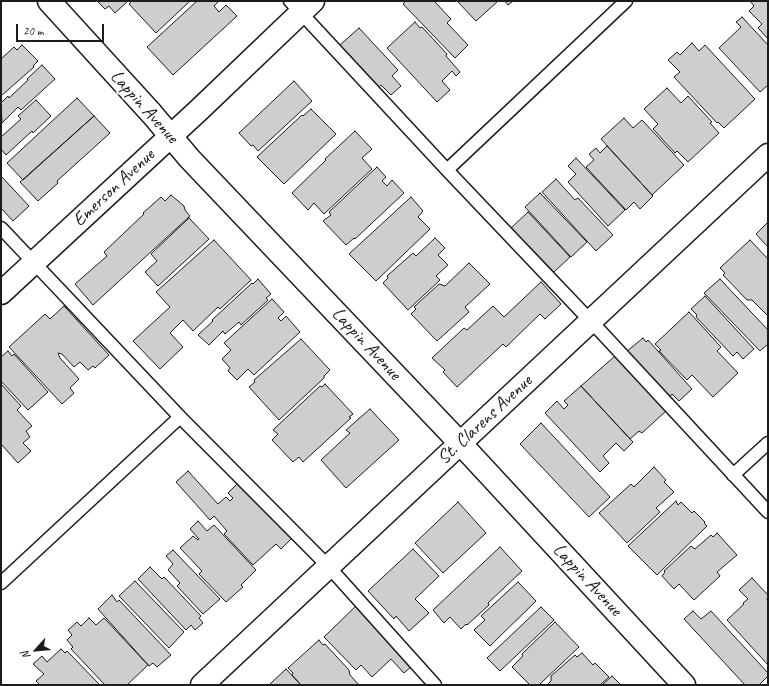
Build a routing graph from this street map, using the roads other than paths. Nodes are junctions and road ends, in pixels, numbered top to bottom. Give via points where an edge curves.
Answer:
1 (49, 1) edge
2 (626, 1) edge
3 (301, 5) edge
4 (170, 136) junction
5 (768, 156) edge
6 (447, 170) junction
7 (1, 228) edge
8 (34, 262) junction
9 (1, 293) edge
10 (590, 321) junction
11 (180, 417) junction
12 (460, 443) junction
13 (768, 443) edge
14 (733, 476) junction
15 (768, 512) edge
16 (329, 567) junction
17 (1, 583) edge
18 (202, 685) edge
19 (435, 685) edge
20 (684, 685) edge

1 - 4 street, Lappin Avenue
2 - 6 lane
3 - 4 street, Emerson Avenue
3 - 6 lane
4 - 8 street, Emerson Avenue
4 - 12 street, Lappin Avenue
5 - 10 street, St. Clarens Avenue
6 - 10 lane
7 - 8 lane
8 - 9 street, Emerson Avenue
8 - 11 lane
10 - 12 street, St. Clarens Avenue
10 - 14 lane
11 - 16 lane
11 - 17 lane
12 - 16 street, St. Clarens Avenue
12 - 20 street, Lappin Avenue
13 - 14 lane
14 - 15 lane
16 - 18 street, St. Clarens Avenue
16 - 19 lane

